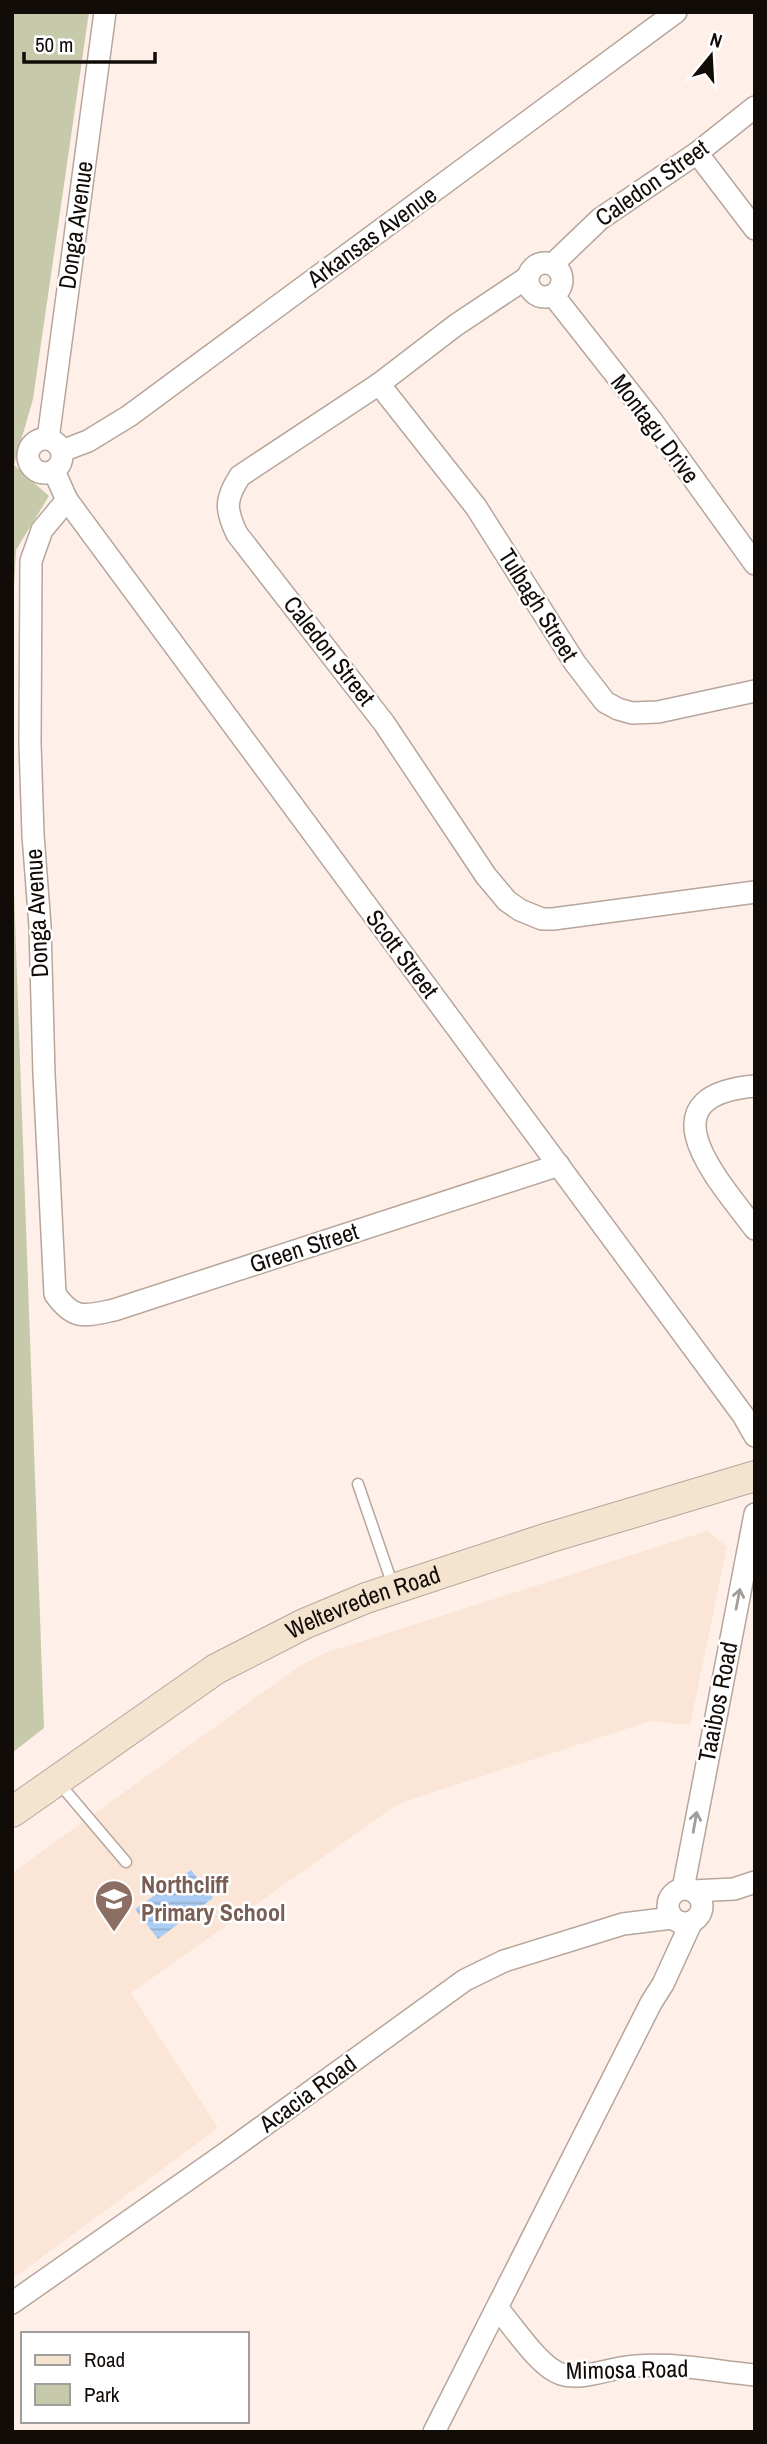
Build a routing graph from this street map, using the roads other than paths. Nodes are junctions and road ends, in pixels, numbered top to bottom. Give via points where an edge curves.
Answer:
1 (105, 12) edge
2 (676, 12) edge
3 (755, 107) edge
4 (697, 153) junction
5 (755, 229) edge
6 (552, 264) junction
7 (528, 277) junction
8 (554, 295) junction
9 (379, 384) junction
10 (41, 451) edge
11 (67, 500) junction
12 (755, 564) edge
13 (755, 691) edge
14 (755, 892) edge
15 (755, 1086) edge
16 (559, 1165) junction
17 (755, 1229) edge
18 (55, 1294) joint
19 (755, 1436) edge
20 (755, 1476) edge
21 (359, 1484) dead end
22 (755, 1514) edge
23 (394, 1588) junction
24 (57, 1780) junction
25 (12, 1812) edge
26 (126, 1862) dead end
27 (755, 1882) edge
28 (683, 1908) junction
29 (12, 2303) edge
30 (498, 2309) junction
31 (755, 2375) edge
32 (434, 2432) edge

1 - 10 street, Donga Avenue
2 - 10 street, Arkansas Avenue via 129,416 88,441
3 - 4 street, Caledon Street
4 - 5 street
4 - 6 street, Caledon Street via 600,219
6 - 7 street via 534,266
6 - 8 street via 563,279
7 - 8 street via 535,294
7 - 9 street, Caledon Street via 456,324
8 - 12 street, Montagu Drive
9 - 13 street, Tulbagh Street via 476,507 575,663 605,702 632,713 658,712
9 - 14 street, Caledon Street via 240,476 227,504 230,519 384,723 486,876 507,901 542,919
10 - 11 street, Scott Street
11 - 16 street, Scott Street
11 - 18 street, Donga Avenue via 42,530 31,561 33,835
15 - 17 street via 708,1098 697,1113 695,1133 705,1159
16 - 18 street, Green Street via 114,1310 75,1314
16 - 19 street, Scott Street
20 - 23 main road, Weltevreden Road
21 - 23 lane
28 -> 22 street, Taaibos Road
23 - 24 main road, Weltevreden Road via 304,1624 216,1669
24 - 25 main road, Weltevreden Road
24 - 26 lane
27 - 28 street, Acacia Road
28 - 29 street, Acacia Road via 504,1961 465,1980
28 - 30 street, Taaibos Road via 663,1984
30 - 31 street, Mimosa Road via 546,2366 563,2375 654,2365
30 - 32 street

